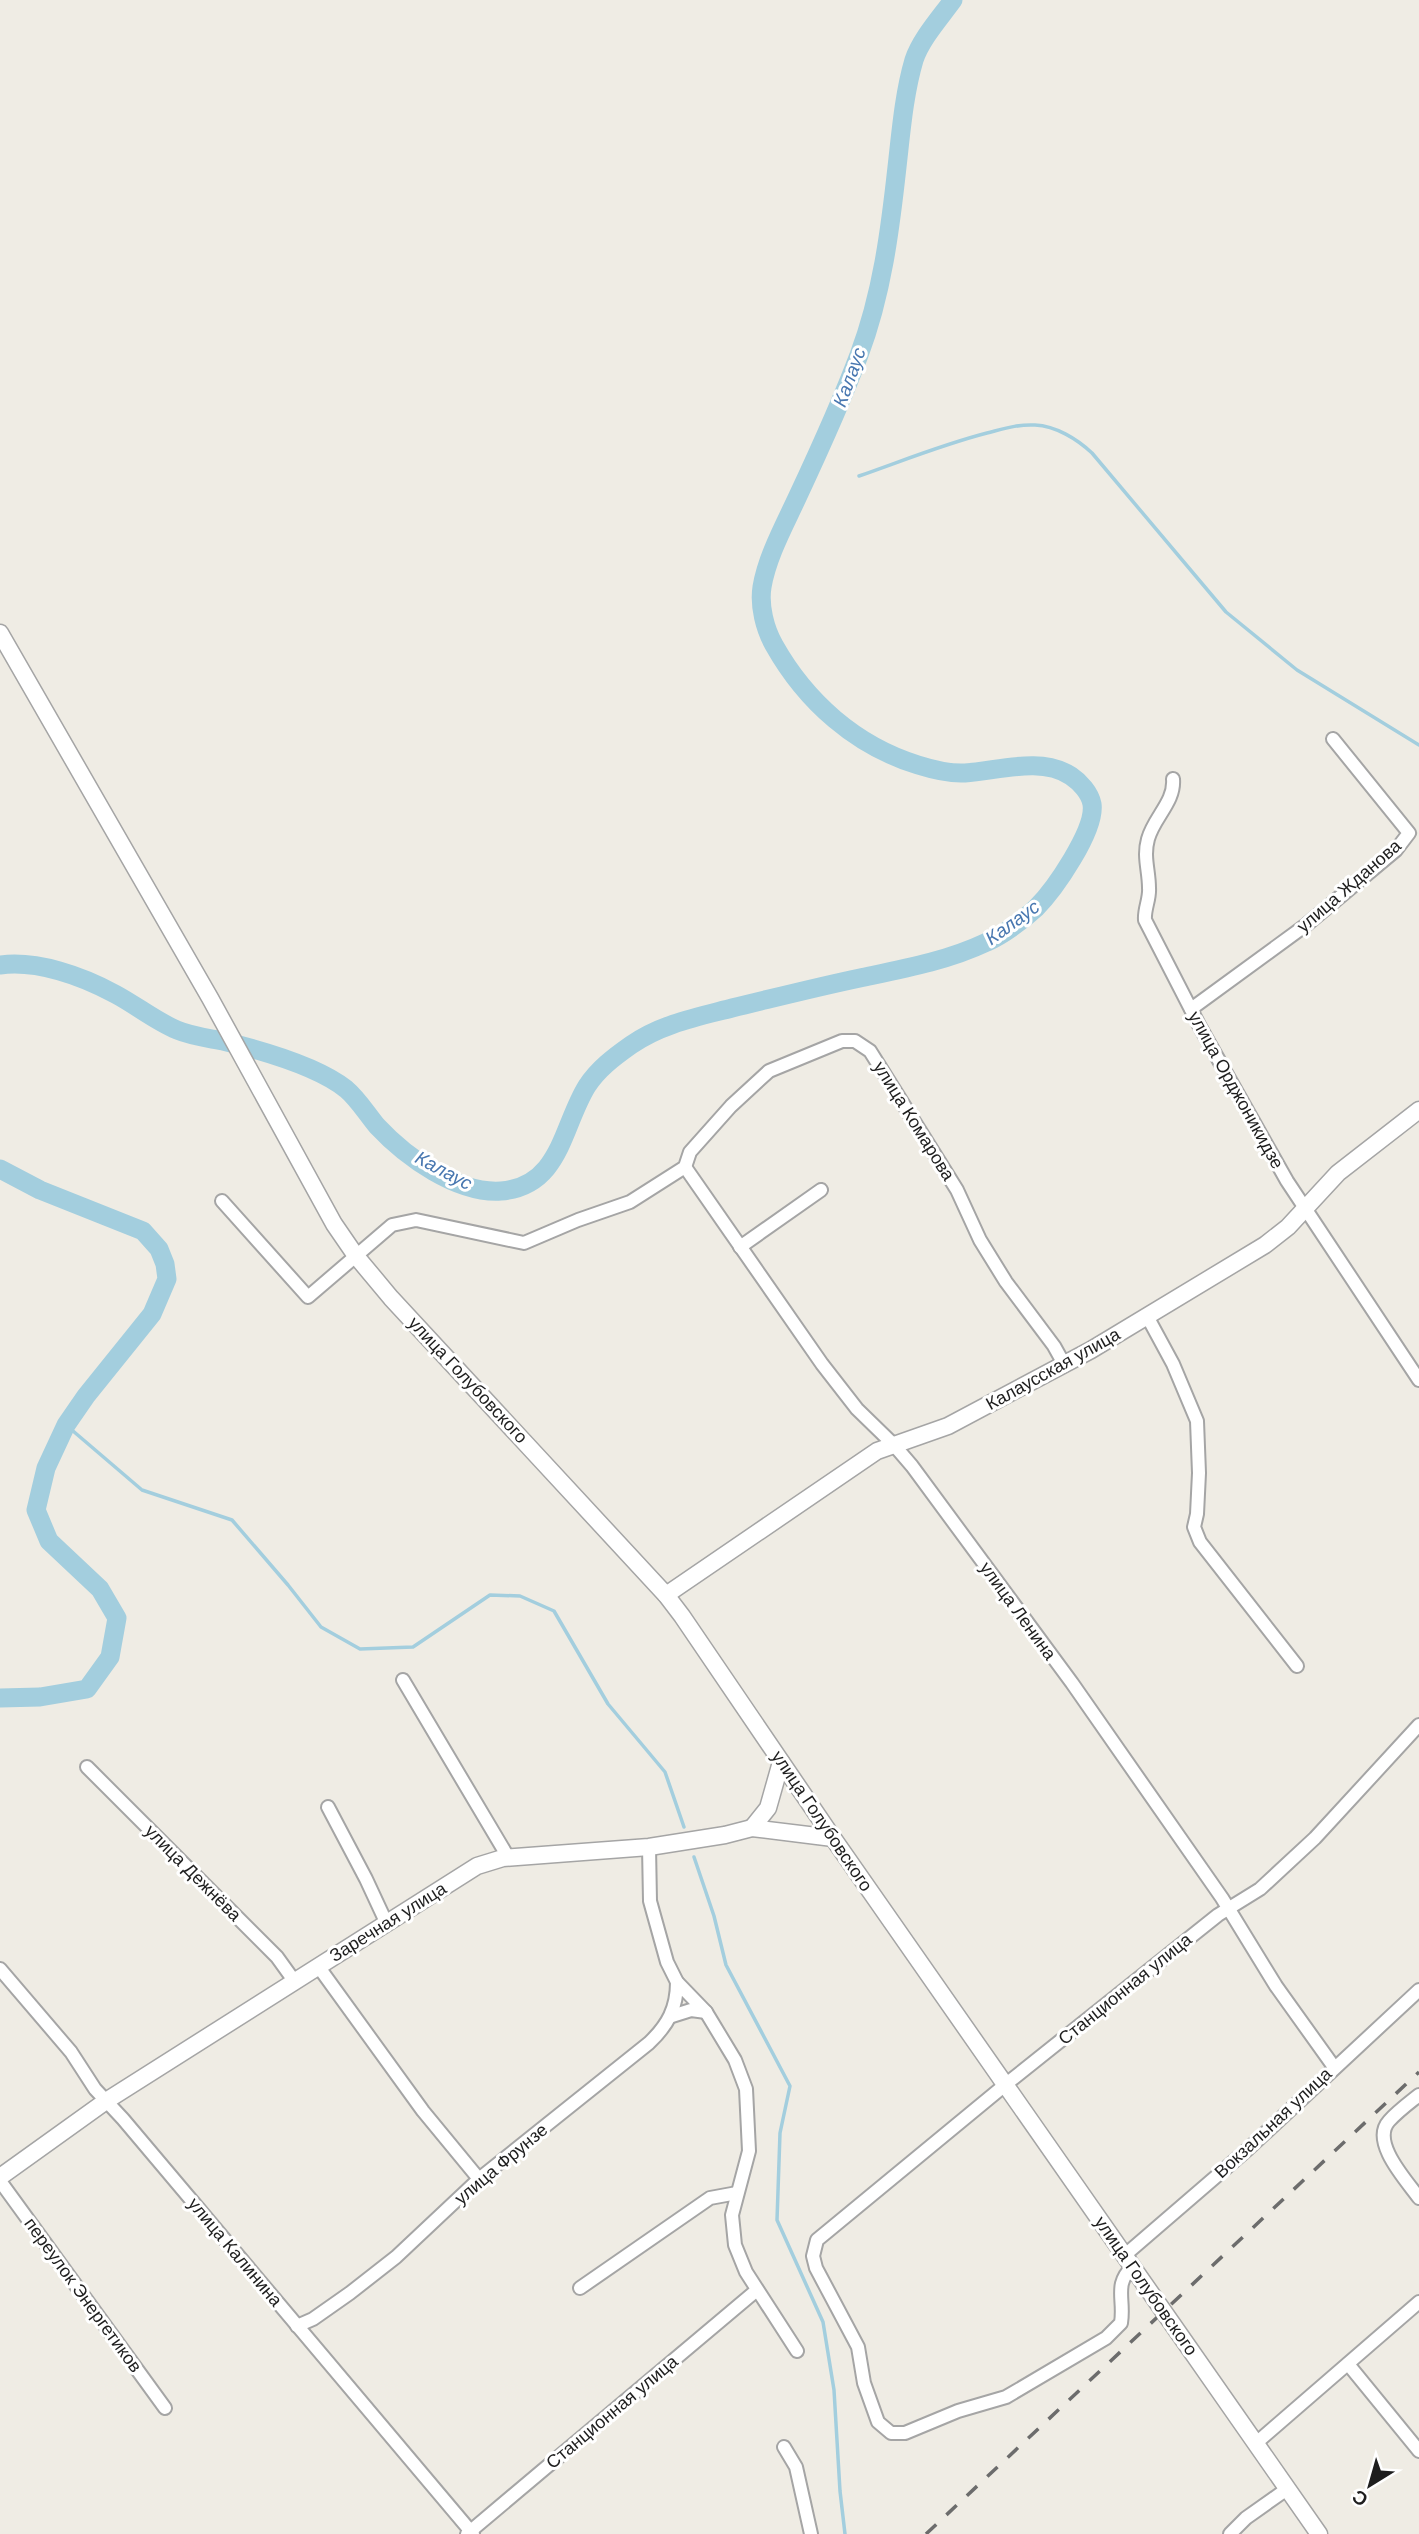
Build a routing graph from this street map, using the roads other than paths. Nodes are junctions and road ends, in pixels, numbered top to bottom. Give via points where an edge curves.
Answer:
1 (0, 633) edge
2 (1333, 739) dead end
3 (1174, 779) dead end
4 (1191, 1009) junction
5 (1419, 1110) edge
6 (685, 1167) junction
7 (821, 1190) dead end
8 (222, 1201) dead end
9 (1304, 1208) junction
10 (740, 1247) junction
11 (355, 1256) junction
12 (1147, 1316) junction
13 (1064, 1364) junction
14 (1419, 1380) edge
15 (894, 1445) junction
16 (666, 1595) junction
17 (1297, 1666) dead end
18 (404, 1680) dead end
19 (1419, 1725) edge
20 (781, 1762) junction
21 (87, 1767) dead end
22 (328, 1807) dead end
23 (752, 1828) junction
24 (833, 1838) junction
25 (649, 1847) junction
26 (508, 1857) junction
27 (1228, 1908) junction
28 (386, 1922) junction
29 (317, 1966) junction
30 (0, 1969) edge
31 (295, 1982) junction
32 (677, 1982) junction
33 (1419, 1990) edge
34 (706, 2012) junction
35 (672, 2016) junction
36 (1334, 2067) junction
37 (1005, 2085) junction
38 (1419, 2095) edge
39 (106, 2101) junction
40 (3, 2172) edge
41 (479, 2179) junction
42 (737, 2193) junction
43 (1419, 2198) edge
44 (817, 2240) joint
45 (1129, 2261) junction
46 (580, 2288) dead end
47 (757, 2290) junction
48 (1419, 2302) edge
49 (297, 2326) junction
50 (797, 2351) dead end
51 (1348, 2364) junction
52 (166, 2408) dead end
53 (1255, 2444) junction
54 (784, 2447) dead end
55 (1419, 2451) edge
56 (1287, 2489) junction
57 (470, 2533) edge
58 (811, 2534) edge
59 (1230, 2534) edge
60 (1319, 2534) edge

1 - 11 street, улица Голубовского
2 - 4 street, улица Жданова via 1409,833 1396,850 1307,925
3 - 4 street, улица Орджоникидзе via 1174,790 1154,824 1144,856 1150,890 1144,910
4 - 9 street, улица Орджоникидзе
5 - 9 street, Калаусская улица via 1338,1173
6 - 10 street, улица Ленина
6 - 11 street, улица Комарова via 630,1202 524,1243 416,1220 393,1225
6 - 13 street, улица Комарова via 690,1152 769,1071 842,1041 855,1041 870,1051 957,1190 1006,1282
7 - 10 street
8 - 11 street, улица Комарова via 308,1297
9 - 12 street, Калаусская улица via 1265,1245
9 - 14 street, улица Орджоникидзе
10 - 15 street, улица Ленина via 857,1409
11 - 16 street, улица Голубовского
12 - 13 street, Калаусская улица
12 - 17 street via 1197,1421 1194,1527 1200,1542
13 - 15 street, Калаусская улица via 948,1426
15 - 16 street, Калаусская улица via 863,1459
15 - 27 street, улица Ленина via 1072,1684
16 - 20 street, улица Голубовского
18 - 26 street
19 - 27 street, Станционная улица via 1315,1838 1260,1889
20 - 23 street via 768,1808
20 - 24 street, улица Голубовского
21 - 31 street, улица Дежнёва via 277,1956
22 - 28 street
23 - 24 street, Заречная улица
23 - 25 street, Заречная улица
24 - 37 street, улица Голубовского
25 - 26 street, Заречная улица
25 - 32 street via 650,1901
26 - 28 street, Заречная улица via 477,1866
27 - 36 street, улица Ленина
27 - 37 street, Станционная улица
28 - 29 street, Заречная улица
29 - 31 street, Заречная улица
29 - 41 street
30 - 39 street, улица Калинина
31 - 39 street, Заречная улица
32 - 34 street
32 - 35 street
33 - 36 street, Вокзальная улица
34 - 35 street via 691,2010
34 - 42 street via 735,2060 746,2089 748,2151
35 - 41 street, улица Фрунзе via 642,2049
36 - 45 street, Вокзальная улица
37 - 44 street, Станционная улица
37 - 45 street, улица Голубовского
38 - 43 street via 1387,2123 1382,2136 1388,2153
39 - 40 street, Заречная улица
39 - 49 street, улица Калинина
40 - 52 street, переулок Энергетиков
41 - 49 street, улица Фрунзе via 396,2257
42 - 46 street via 710,2198
42 - 47 street via 732,2215 735,2245
44 - 45 street, Вокзальная улица via 816,2269 858,2347 878,2422 895,2434 1006,2397 1106,2338 1121,2323 1120,2286
45 - 53 street, улица Голубовского
47 - 50 street
47 - 57 street, Станционная улица
48 - 51 street
49 - 57 street, улица Калинина
51 - 53 street
51 - 55 street
53 - 56 street, улица Голубовского
54 - 58 street via 796,2468
56 - 59 street
56 - 60 street, улица Голубовского

